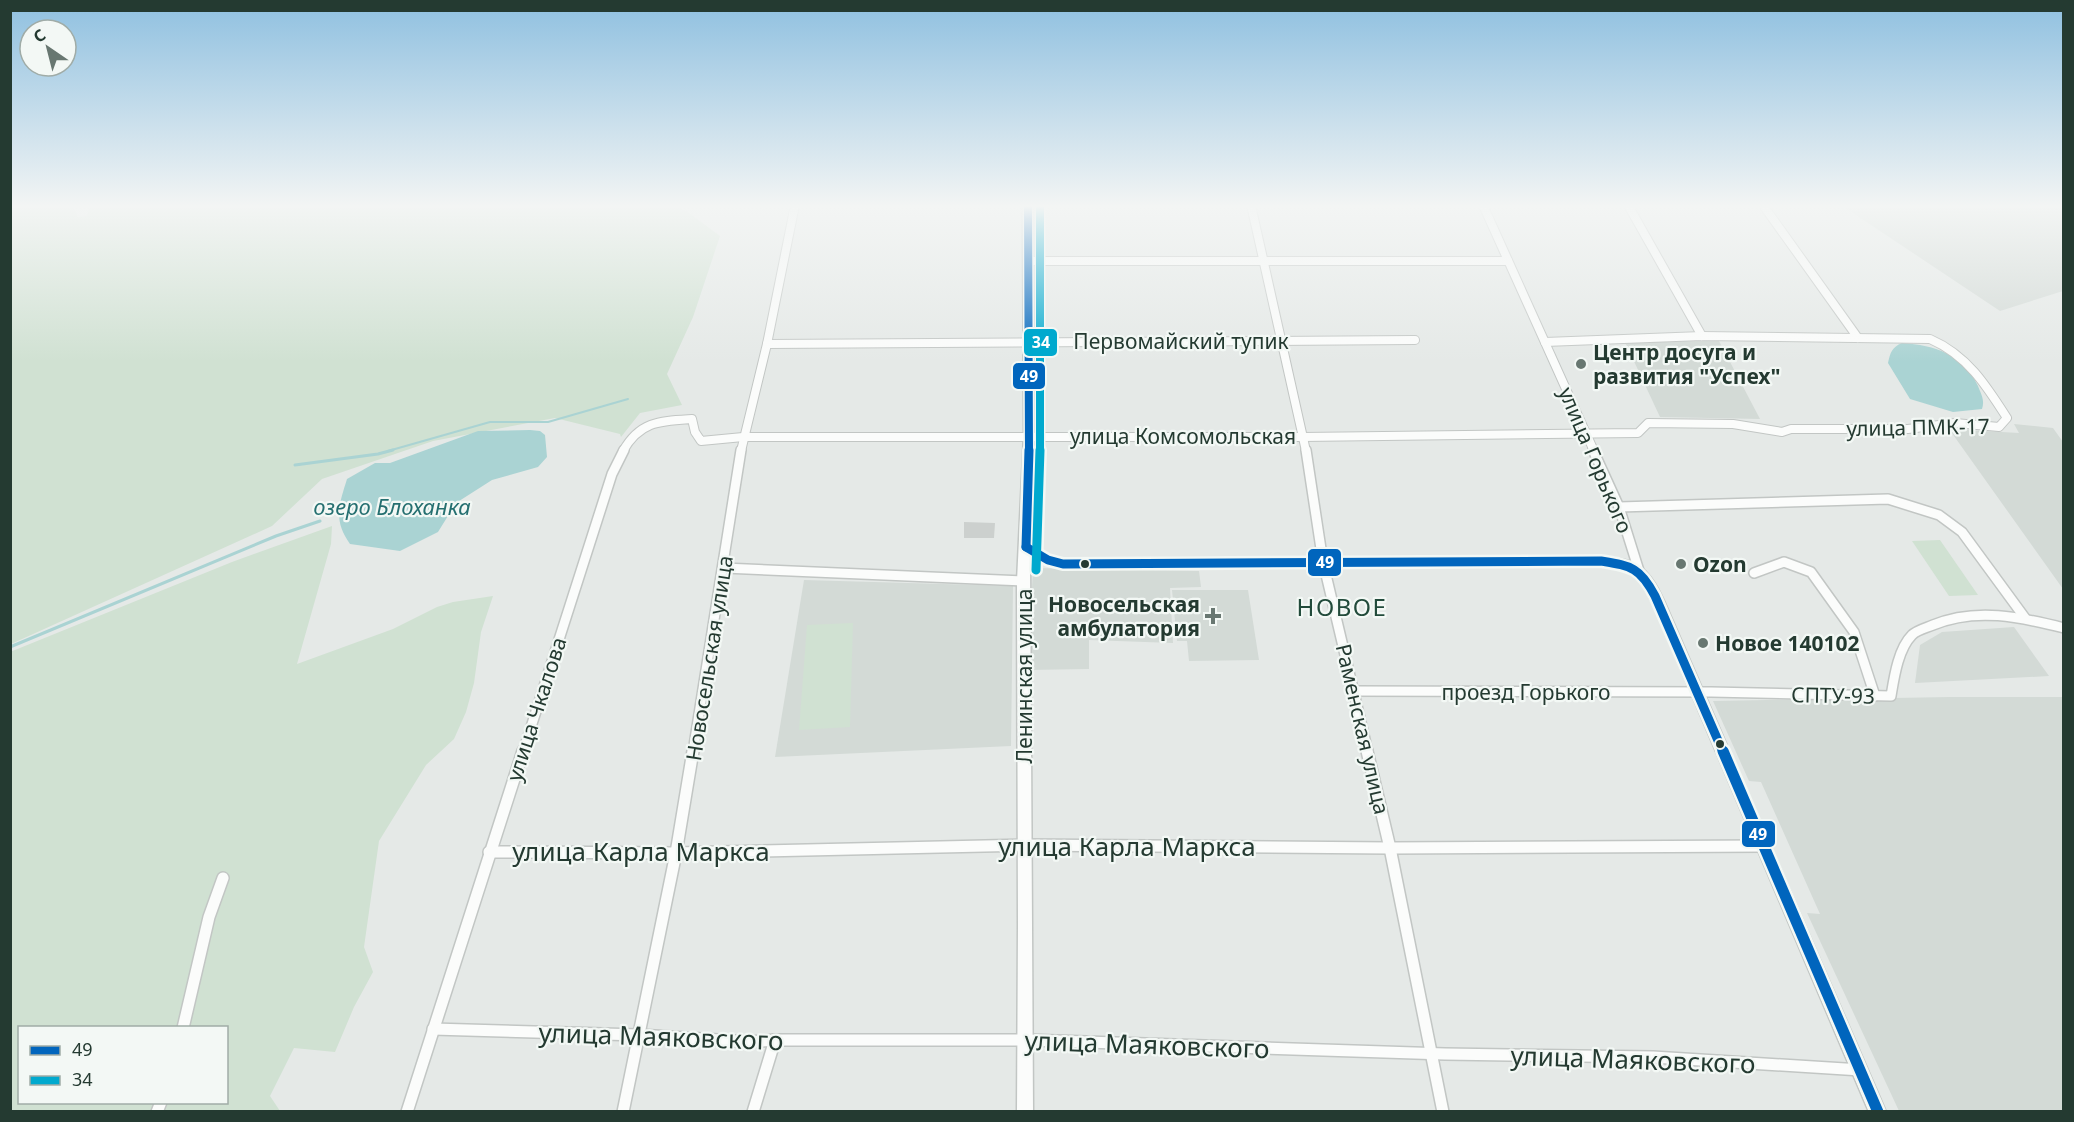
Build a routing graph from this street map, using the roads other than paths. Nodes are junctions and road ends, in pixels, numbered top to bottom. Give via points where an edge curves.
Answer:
1 (784, 257) edge
2 (1028, 257) edge
3 (1263, 257) edge
4 (1506, 257) edge
5 (1658, 257) edge
6 (1800, 257) edge
7 (1028, 261) junction
8 (1264, 261) junction
9 (1508, 261) junction
10 (1702, 336) junction
11 (1858, 338) junction
12 (1282, 340) junction
13 (1415, 340) dead end
14 (1028, 342) junction
15 (1545, 342) junction
16 (767, 344) junction
17 (1586, 433) junction
18 (1029, 435) junction
19 (743, 437) junction
20 (1304, 437) junction
21 (1619, 507) junction
22 (1026, 547) junction
23 (1323, 562) junction
24 (724, 568) junction
25 (1754, 573) dead end
26 (1640, 574) junction
27 (1023, 581) junction
28 (2025, 618) junction
29 (2064, 628) edge
30 (1354, 691) junction
31 (1697, 692) junction
32 (1875, 696) junction
33 (1024, 845) junction
34 (1765, 846) junction
35 (1390, 848) junction
36 (489, 852) junction
37 (676, 853) junction
38 (223, 878) dead end
39 (183, 1026) edge
40 (433, 1029) junction
41 (639, 1035) junction
42 (774, 1040) junction
43 (1027, 1040) junction
44 (1432, 1053) junction
45 (1861, 1070) junction
46 (407, 1112) edge
47 (623, 1112) edge
48 (753, 1112) edge
49 (1025, 1112) edge
50 (1443, 1112) edge
51 (1878, 1112) edge

1 - 16 street, Новосельская улица
2 - 7 street, Ленинская улица
3 - 8 street, Раменская улица
4 - 9 street, улица Горького
5 - 10 street
6 - 11 street
7 - 8 street
7 - 14 street, Ленинская улица
8 - 9 street
8 - 12 street, Раменская улица
9 - 15 street, улица Горького
10 - 11 street, улица ПМК-17
10 - 15 street, улица ПМК-17
11 - 17 street, улица ПМК-17 via 1930,339 1952,349 1981,377 2007,418 1999,427 1955,423 1915,429 1782,432 1733,424 1648,423 1638,433
12 - 13 street, Первомайский тупик
12 - 14 street, Первомайский тупик
12 - 20 street, Раменская улица
14 - 16 street, Первомайский тупик
14 - 18 street, Ленинская улица
15 - 17 street, улица Горького
16 - 19 street, Новосельская улица
17 - 20 street, улица Комсомольская
17 - 21 street, улица Горького
18 - 19 street, улица Комсомольская
18 - 20 street, улица Комсомольская
18 - 22 street, Ленинская улица
19 - 24 street, Новосельская улица
19 - 36 street, улица Чкалова via 701,441 692,418 657,420 639,428 619,459
20 - 23 street, Раменская улица
21 - 26 street, улица Горького
21 - 28 street via 1888,499 1939,515 1962,532
22 - 23 street via 1048,561 1063,564
22 - 27 street, Ленинская улица
23 - 26 street via 1601,561 1629,566
23 - 30 street, Раменская улица
24 - 27 street
24 - 37 street, Новосельская улица
25 - 32 street via 1784,562 1811,572 1854,632
26 - 31 street, улица Горького via 1657,600
27 - 33 street, Ленинская улица
28 - 29 street, СПТУ-93
28 - 32 street, СПТУ-93 via 1990,613 1947,617 1912,635 1896,668 1891,696
30 - 31 street, проезд Горького
30 - 35 street, Раменская улица
31 - 32 street, СПТУ-93
31 - 34 street, улица Горького
33 - 35 street, улица Карла Маркса
33 - 37 street, улица Карла Маркса
33 - 43 street, Ленинская улица
34 - 35 street, улица Карла Маркса
34 - 45 street, улица Горького
35 - 44 street, Раменская улица
36 - 37 street, улица Карла Маркса
36 - 40 street, улица Чкалова
37 - 41 street, Новосельская улица
38 - 39 street via 209,917
40 - 41 street, улица Маяковского
40 - 46 street, улица Чкалова
41 - 42 street, улица Маяковского
41 - 47 street, Новосельская улица
42 - 43 street, улица Маяковского
42 - 48 street
43 - 44 street, улица Маяковского
43 - 49 street, Ленинская улица
44 - 45 street, улица Маяковского via 1653,1057
44 - 50 street, Раменская улица
45 - 51 street, улица Горького

